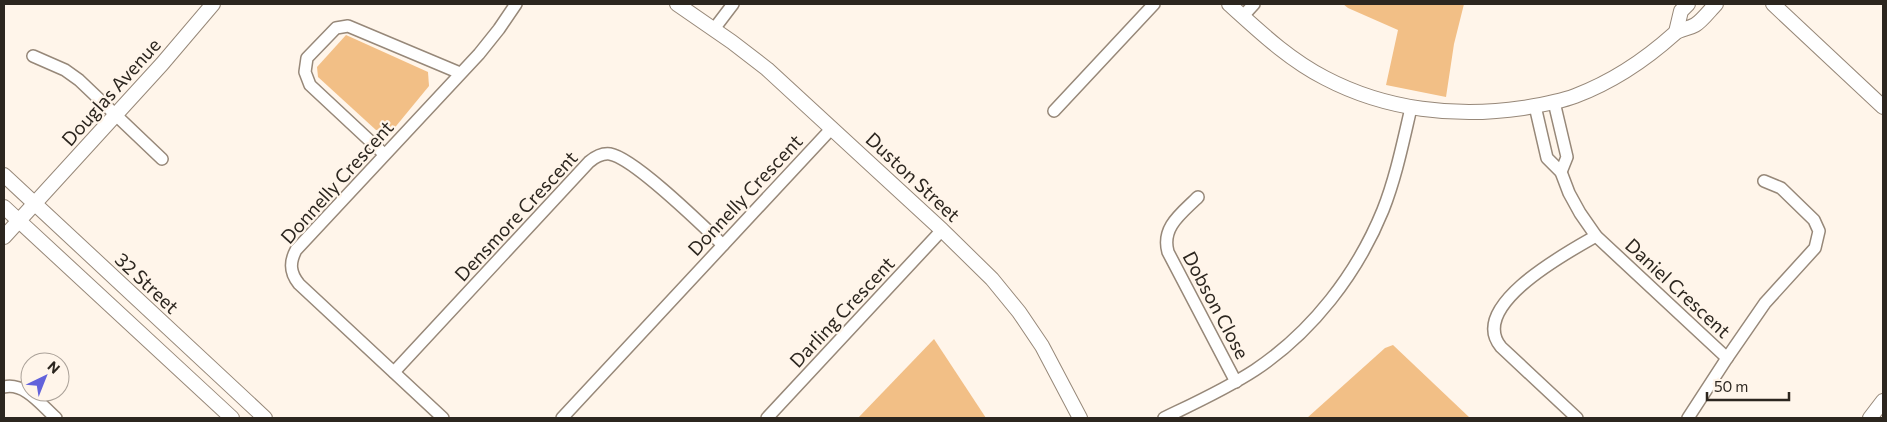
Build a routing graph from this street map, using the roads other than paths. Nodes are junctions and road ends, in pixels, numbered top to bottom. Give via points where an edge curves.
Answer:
1 (213, 4) edge
2 (516, 4) edge
3 (677, 4) edge
4 (733, 4) edge
5 (1154, 4) edge
6 (1229, 4) edge
7 (1254, 4) edge
8 (1688, 4) edge
9 (1716, 4) edge
10 (1773, 4) edge
11 (1243, 16) junction
12 (714, 29) junction
13 (1676, 32) junction
14 (33, 56) dead end
15 (460, 73) junction
16 (1554, 102) junction
17 (1535, 106) junction
18 (1883, 107) edge
19 (1411, 108) junction
20 (1054, 111) dead end
21 (116, 114) junction
22 (832, 128) junction
23 (384, 154) junction
24 (162, 159) dead end
25 (1561, 172) junction
26 (4, 175) edge
27 (1764, 181) dead end
28 (1198, 197) dead end
29 (35, 204) junction
30 (4, 207) edge
31 (19, 221) junction
32 (942, 230) junction
33 (1596, 236) junction
34 (4, 237) edge
35 (723, 244) junction
36 (1727, 358) junction
37 (394, 372) junction
38 (1236, 382) junction
39 (4, 387) edge
40 (1883, 401) edge
41 (56, 418) edge
42 (232, 418) edge
43 (266, 418) edge
44 (443, 418) edge
45 (562, 418) edge
46 (767, 418) edge
47 (1080, 418) edge
48 (1164, 418) edge
49 (1577, 418) edge
50 (1688, 418) edge
51 (1870, 418) edge

1 - 21 street, Douglas Avenue
2 - 15 street, Donnelly Crescent via 492,38
3 - 12 street, Duston Street
4 - 12 street
5 - 20 street
6 - 11 street
7 - 11 street
8 - 13 street via 1681,11
9 - 13 street via 1696,25
10 - 18 street
11 - 19 street via 1287,54 1325,78 1364,95
12 - 22 street, Duston Street via 767,69
13 - 16 street via 1630,68 1588,91
14 - 21 street via 65,70
15 - 23 street, Donnelly Crescent
15 - 23 street via 348,26 336,28 310,53 304,66 310,85
16 - 17 street
16 - 25 street via 1567,157
17 - 19 street via 1473,113
17 - 25 street, Daniel Crescent via 1547,158
19 - 38 street via 1385,204 1350,272 1300,334 1271,359
21 - 24 street
21 - 29 street, Douglas Avenue
22 - 32 street, Duston Street
22 - 35 street, Donnelly Crescent
23 - 37 street, Donnelly Crescent via 296,250 290,264 299,284
25 - 33 street, Daniel Crescent via 1569,193
26 - 29 street, 32 Street
27 - 36 street via 1781,188 1809,215 1818,225 1819,237 1815,248 1765,303
28 - 38 street, Dobson Close via 1172,223 1166,244
29 - 31 street, Douglas Avenue
29 - 43 street, 32 Street
30 - 31 street
31 - 34 street, Douglas Avenue
31 - 42 street
32 - 46 street, Darling Crescent
32 - 47 street, Duston Street via 992,280 1018,312 1052,363
33 - 36 street, Daniel Crescent
33 - 49 street via 1522,285 1502,308 1493,326 1493,334 1500,347
35 - 37 street, Densmore Crescent via 629,163 609,154 596,157
35 - 45 street, Donnelly Crescent
36 - 50 street, Daniel Crescent
37 - 44 street, Donnelly Crescent
38 - 48 street
39 - 41 street via 21,388
40 - 51 street

